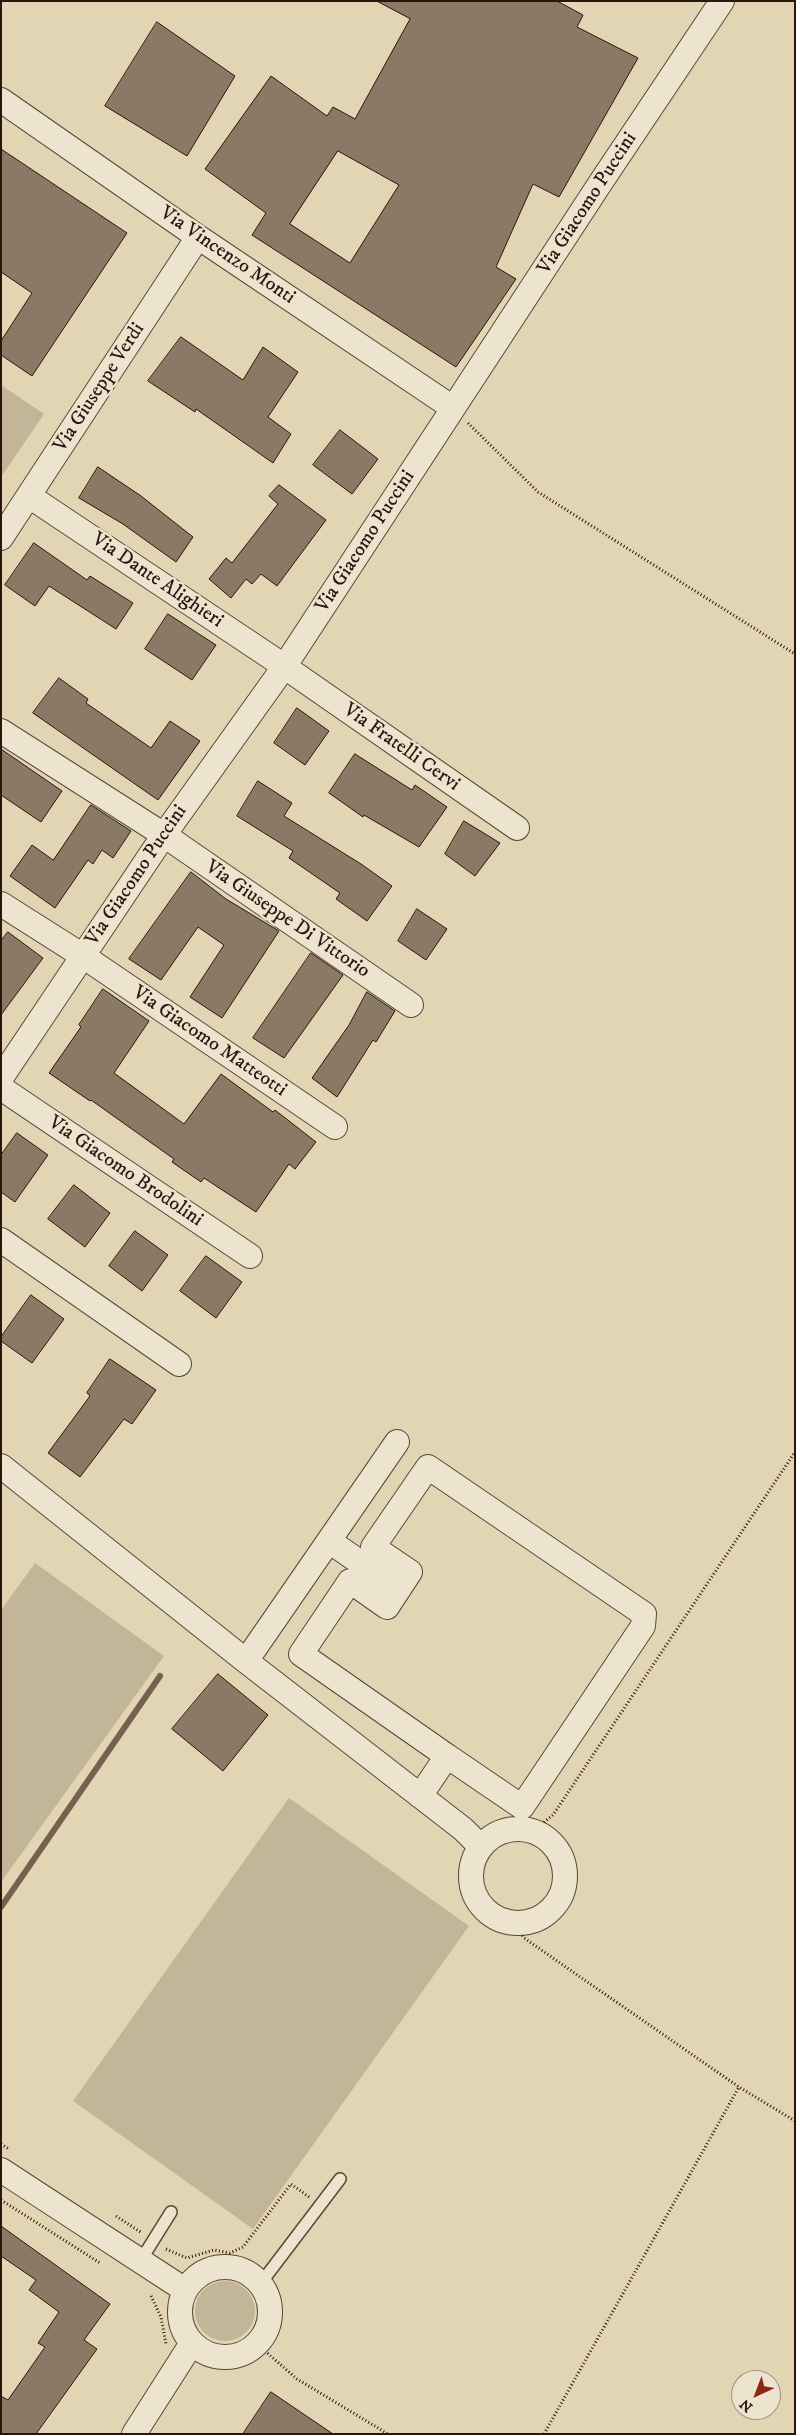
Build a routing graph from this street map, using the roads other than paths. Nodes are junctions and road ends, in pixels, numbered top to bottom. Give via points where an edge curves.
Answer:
1 (722, 1) edge
2 (1, 100) edge
3 (198, 237) junction
4 (454, 408) junction
5 (29, 496) junction
6 (1, 538) edge
7 (284, 667) junction
8 (1, 731) edge
9 (517, 828) dead end
10 (164, 835) junction
11 (1, 904) edge
12 (83, 956) junction
13 (411, 1004) dead end
14 (1, 1078) edge
15 (1, 1088) edge
16 (335, 1127) dead end
17 (1, 1240) edge
18 (250, 1256) dead end
19 (179, 1364) dead end
20 (397, 1442) dead end
21 (1, 1466) edge
22 (329, 1541) junction
23 (399, 1589) junction
24 (246, 1661) junction
25 (447, 1756) junction
26 (420, 1796) junction
27 (481, 1847) junction
28 (1, 2170) edge
29 (340, 2179) dead end
30 (171, 2212) dead end
31 (141, 2260) junction
32 (261, 2283) junction
33 (185, 2290) junction
34 (192, 2343) junction
35 (134, 2434) edge

1 - 4 street, Via Giacomo Puccini
2 - 3 street, Via Vincenzo Monti
3 - 4 street, Via Vincenzo Monti
3 - 5 street, Via Giuseppe Verdi
4 - 7 street, Via Giacomo Puccini
5 - 6 street, Via Giuseppe Verdi
5 - 7 street, Via Dante Alighieri
7 - 9 street, Via Fratelli Cervi
7 - 10 street, Via Giacomo Puccini
8 - 10 street, Via Giuseppe Di Vittorio
10 - 12 street, Via Giacomo Puccini
10 - 13 street, Via Giuseppe Di Vittorio
11 - 12 street, Via Giacomo Matteotti
12 - 14 street, Via Giacomo Puccini
12 - 16 street, Via Giacomo Matteotti
15 - 18 street, Via Giacomo Brodolini
17 - 19 street
20 - 22 street
21 - 24 street
22 - 23 street
22 - 24 street
23 - 25 street via 387,1607 350,1581 301,1654
23 - 25 street via 410,1572 373,1547 428,1467 644,1614 643,1626 522,1806
24 - 26 street
25 - 26 street
26 - 27 street
27 - 27 street via 492,1837 519,1829 533,1831 546,1838 557,1849 563,1863 563,1892 556,1905 531,1922 516,1923 489,1913 476,1896 471,1874
28 - 31 street
29 - 32 lane
30 - 31 lane
31 - 33 street
32 - 33 street via 236,2267 221,2266 200,2274
32 - 34 street via 271,2312 268,2327 257,2344 245,2353 217,2357
33 - 34 street via 180,2318
34 - 35 street

